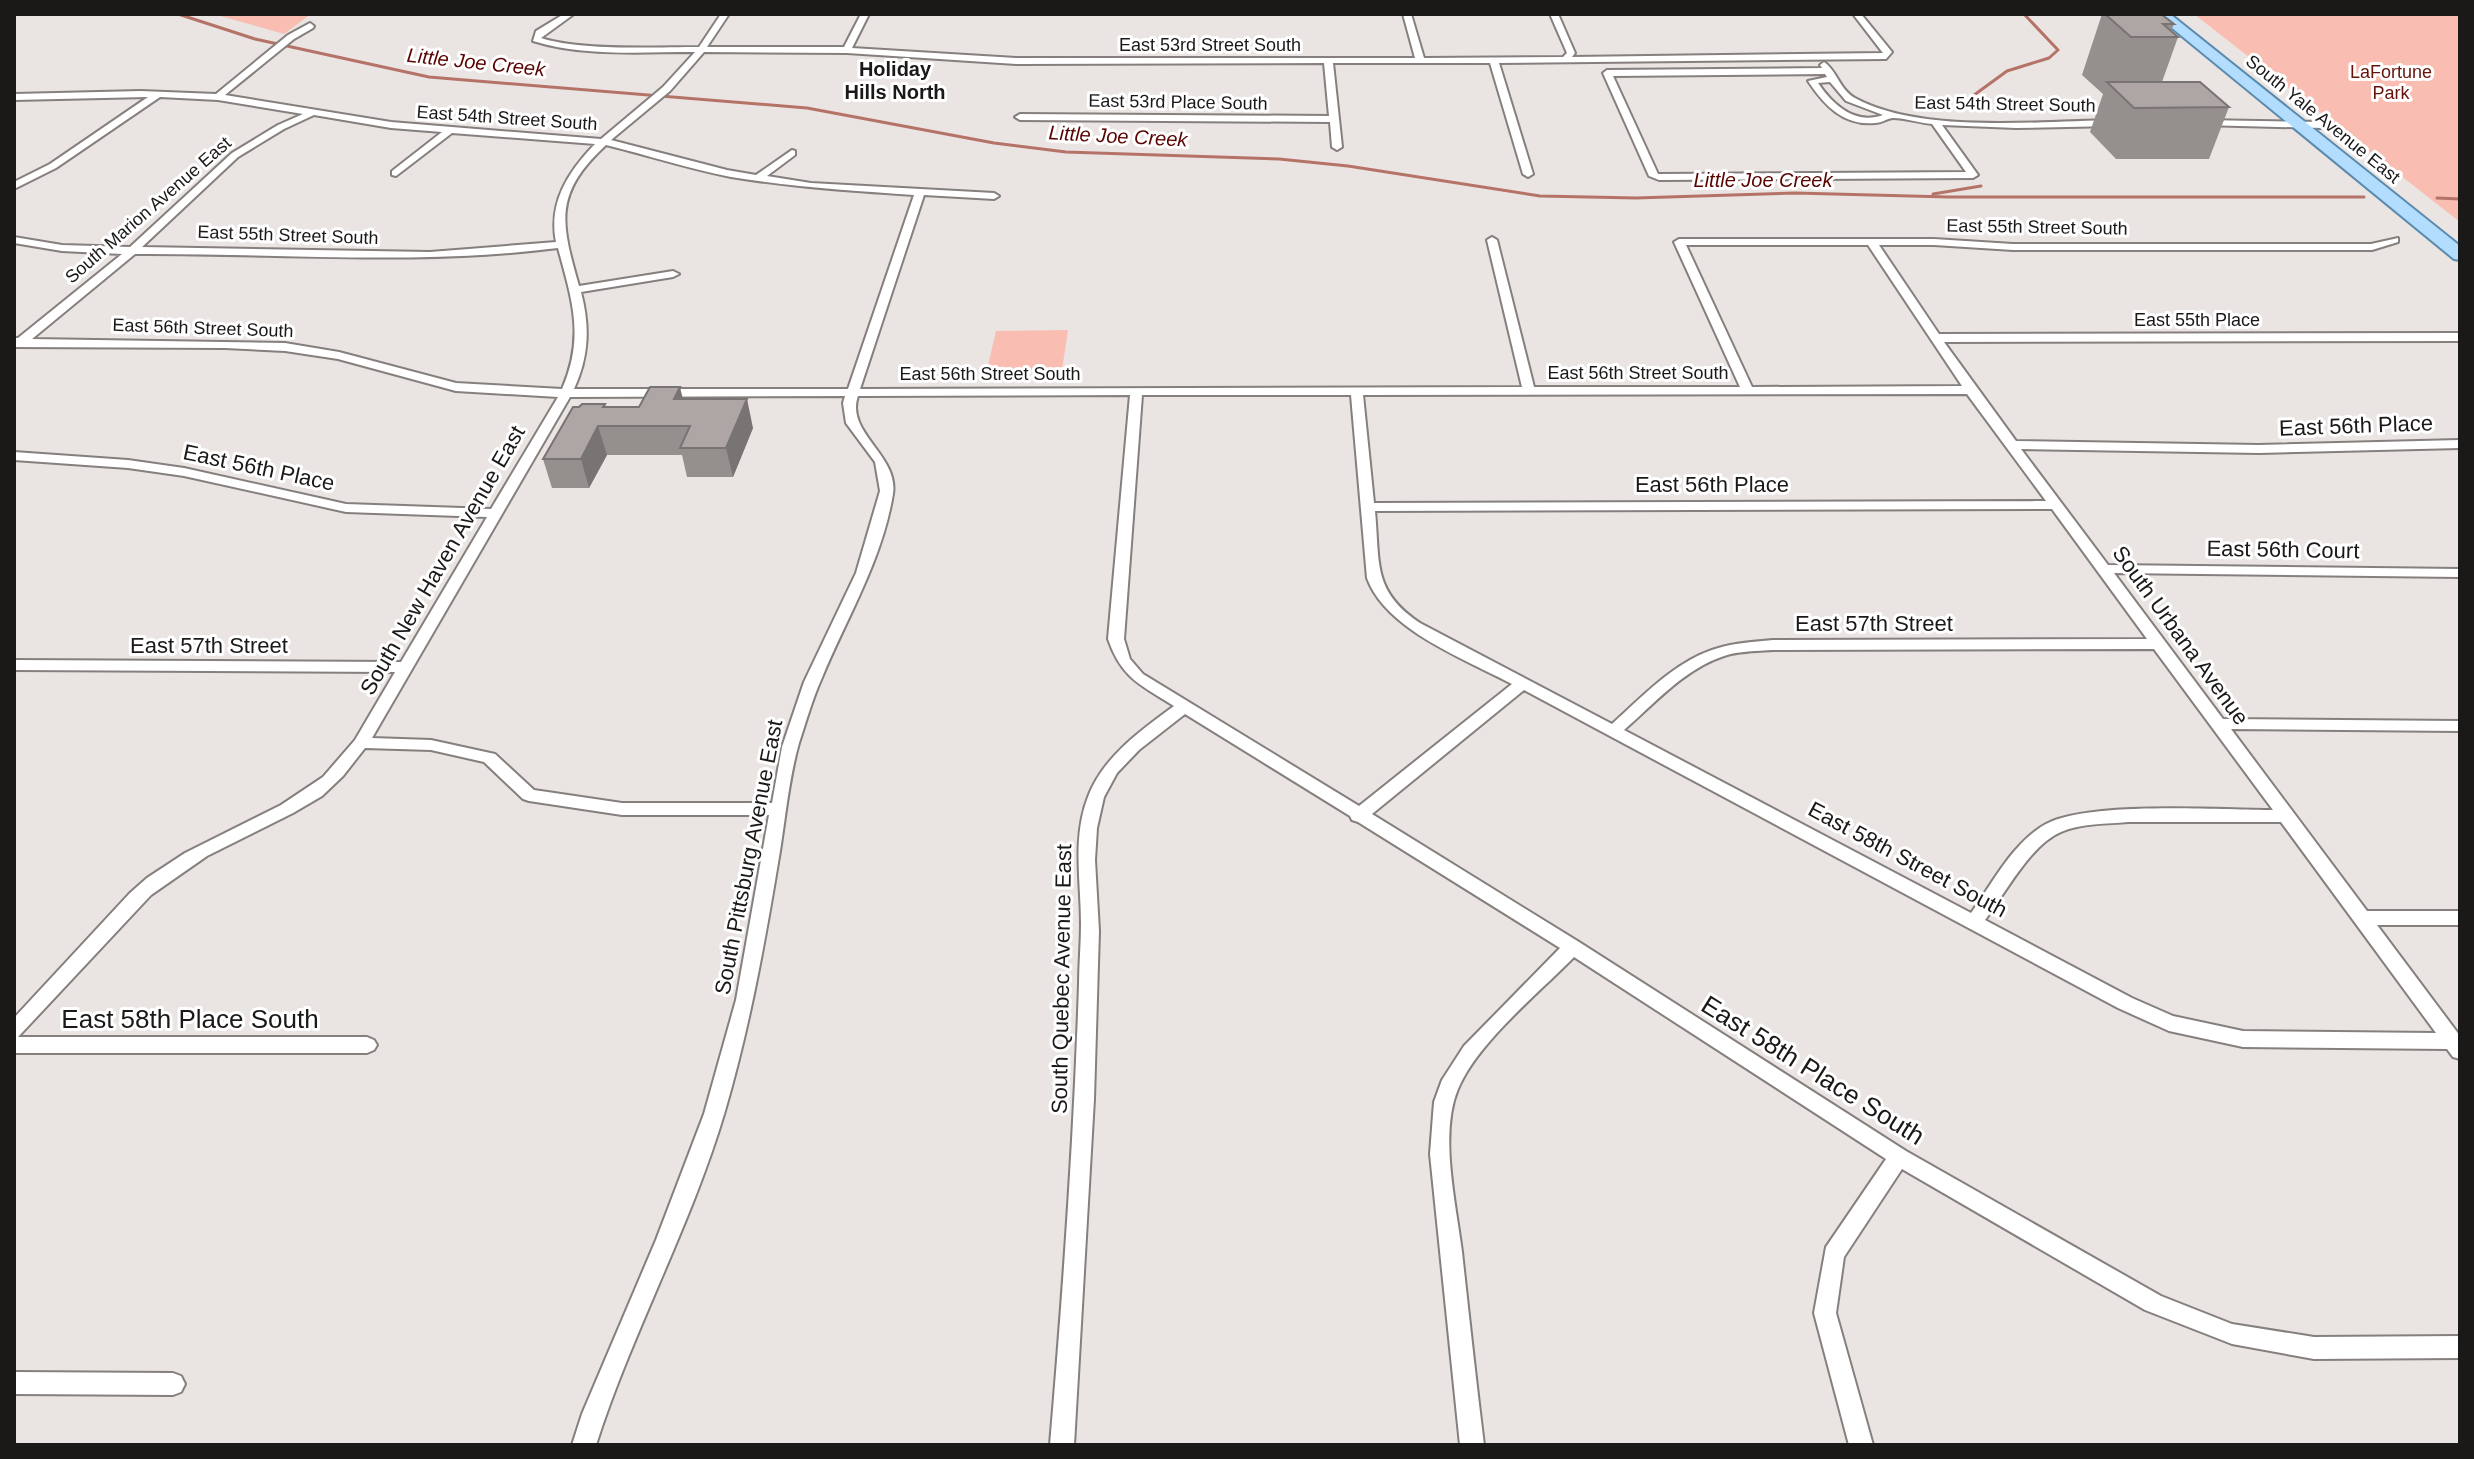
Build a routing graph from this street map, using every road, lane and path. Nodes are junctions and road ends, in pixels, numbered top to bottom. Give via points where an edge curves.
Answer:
1 (570, 14) edge
2 (725, 14) edge
3 (865, 14) edge
4 (1407, 14) edge
5 (1554, 14) edge
6 (1857, 14) edge
7 (2162, 14) edge
8 (2182, 14) edge
9 (310, 26) dead end
10 (699, 50) junction
11 (847, 50) junction
12 (1567, 58) junction
13 (1818, 58) junction
14 (1328, 60) junction
15 (1420, 60) junction
16 (1494, 60) junction
17 (1831, 76) junction
18 (159, 94) junction
19 (14, 97) edge
20 (218, 97) junction
21 (314, 112) junction
22 (1889, 115) junction
23 (1020, 117) dead end
24 (1335, 119) junction
25 (2127, 123) edge
26 (2184, 123) edge
27 (2307, 123) junction
28 (1938, 126) junction
29 (451, 129) junction
30 (606, 142) junction
31 (1337, 147) dead end
32 (792, 153) dead end
33 (396, 173) dead end
34 (1528, 174) dead end
35 (758, 178) junction
36 (14, 186) edge
37 (919, 194) junction
38 (994, 196) dead end
39 (2460, 235) edge
40 (14, 240) edge
41 (1492, 240) dead end
42 (2394, 240) dead end
43 (1871, 242) junction
44 (562, 244) junction
45 (134, 249) junction
46 (2460, 255) edge
47 (673, 274) dead end
48 (574, 290) junction
49 (2460, 337) edge
50 (1934, 338) junction
51 (16, 344) edge
52 (1971, 390) junction
53 (1529, 391) junction
54 (1748, 391) junction
55 (851, 392) junction
56 (1136, 392) junction
57 (1357, 392) junction
58 (566, 393) junction
59 (2460, 444) edge
60 (2012, 445) junction
61 (14, 456) edge
62 (2057, 505) junction
63 (1368, 507) junction
64 (496, 513) junction
65 (2105, 569) junction
66 (2460, 573) edge
67 (2160, 644) junction
68 (14, 665) edge
69 (404, 667) junction
70 (1523, 683) junction
71 (1184, 707) junction
72 (2220, 724) junction
73 (2460, 726) edge
74 (1615, 730) junction
75 (361, 743) junction
76 (778, 809) junction
77 (1358, 816) junction
78 (2285, 816) junction
79 (2362, 918) junction
80 (2460, 918) edge
81 (1974, 922) junction
82 (1573, 947) junction
83 (14, 1031) edge
84 (14, 1045) edge
85 (367, 1045) dead end
86 (2456, 1046) edge
87 (1899, 1157) junction
88 (2460, 1347) edge
89 (14, 1383) edge
90 (173, 1384) dead end
91 (584, 1445) edge
92 (1062, 1445) edge
93 (1472, 1445) edge
94 (1861, 1445) edge

1 - 10 street, East 53rd Street South via 536,39
2 - 10 street, South New Haven Avenue East
3 - 11 street
4 - 15 street
5 - 12 street via 1571,53
6 - 13 street, East 53rd Street South via 1886,56
7 - 27 main road, South Yale Avenue East
8 - 27 main road, South Yale Avenue East
9 - 20 street
10 - 11 street, East 53rd Street South
10 - 30 street, South New Haven Avenue East via 669,86
11 - 14 street, East 53rd Street South via 1016,61
12 - 13 street, East 53rd Street South
12 - 16 street, East 53rd Street South
13 - 17 street, East 54th Street South
14 - 15 street, East 53rd Street South
14 - 24 street
15 - 16 street, East 53rd Street South
16 - 34 street
17 - 22 street, East 54th Street South via 1847,98
17 - 22 street via 1812,81 1837,111 1868,120
17 - 28 street via 1607,73 1654,176 1659,177 1973,175
18 - 19 street, East 54th Street South
18 - 20 street, East 54th Street South
18 - 36 street via 53,166
20 - 21 street, East 54th Street South
21 - 29 street, East 54th Street South
21 - 45 street, South Marion Avenue East via 235,155
22 - 28 street, East 54th Street South
23 - 24 street, East 53rd Place South
24 - 31 street
25 - 28 street, East 54th Street South
26 - 27 street
27 - 39 main road, South Yale Avenue East
27 - 46 main road, South Yale Avenue East
29 - 30 street, East 54th Street South
29 - 33 street
30 - 35 street, East 54th Street South
30 - 44 street, South New Haven Avenue East via 567,189 558,222
32 - 35 street
35 - 37 street, East 54th Street South
37 - 38 street, East 54th Street South
37 - 55 street
40 - 45 street, East 55th Street South
41 - 53 street
42 - 43 street, East 55th Street South via 2372,247
43 - 50 street, South Urbana Avenue
43 - 54 street, East 55th Street South via 1679,242
44 - 45 street, East 55th Street South via 412,257
44 - 48 street, South New Haven Avenue East
45 - 51 street, South Marion Avenue East
47 - 48 street
48 - 58 street, South New Haven Avenue East via 582,316 583,350
49 - 50 street, East 55th Place
50 - 52 street, South Urbana Avenue
51 - 58 street, East 56th Street South via 285,347 456,387
52 - 54 street, East 56th Street South
52 - 60 street, South Urbana Avenue
53 - 54 street, East 56th Street South
53 - 57 street, East 56th Street South
55 - 56 street, East 56th Street South
55 - 58 street, East 56th Street South
55 - 76 street, South Pittsburg Avenue East via 849,415 881,462 887,491 863,573 801,712
56 - 57 street, East 56th Street South
56 - 71 street via 1116,639 1123,660 1138,677
57 - 63 street
58 - 64 street, South New Haven Avenue East
59 - 60 street, East 56th Place via 2259,449
60 - 62 street, South Urbana Avenue
61 - 64 street, East 56th Place via 184,472 346,508
62 - 63 street, East 56th Place
62 - 65 street, South Urbana Avenue
63 - 70 street, East 58th Street South via 1374,578 1390,610
64 - 69 street, South New Haven Avenue East
65 - 66 street, East 56th Court
65 - 67 street, South Urbana Avenue
67 - 72 street, South Urbana Avenue
67 - 74 street, East 57th Street via 1773,645 1732,650 1692,666
68 - 69 street, East 57th Street
69 - 75 street, South New Haven Avenue East
70 - 74 street, East 58th Street South
70 - 77 street
71 - 77 street, East 58th Place South
71 - 92 street, South Quebec Avenue East via 1140,738 1114,765 1089,819 1082,1172
72 - 73 street
72 - 78 street, South Urbana Avenue
74 - 81 street, East 58th Street South
75 - 76 street via 431,745 489,758 529,795 622,809
75 - 83 street, South New Haven Avenue East via 329,781 306,798 157,879
76 - 91 street, South Pittsburg Avenue East via 745,1000 714,1114
77 - 82 street, East 58th Place South
78 - 79 street, South Urbana Avenue
78 - 81 street via 2119,818 2053,828 2036,842
79 - 80 street
79 - 86 street, South Urbana Avenue
81 - 86 street, East 58th Street South via 2125,1003 2205,1033
82 - 87 street, East 58th Place South
82 - 93 street via 1464,1061 1449,1086 1441,1118 1440,1154
84 - 85 street, East 58th Place South
87 - 88 street, East 58th Place South via 2153,1303 2232,1334 2314,1348
87 - 94 street via 1834,1254 1825,1313
89 - 90 street

